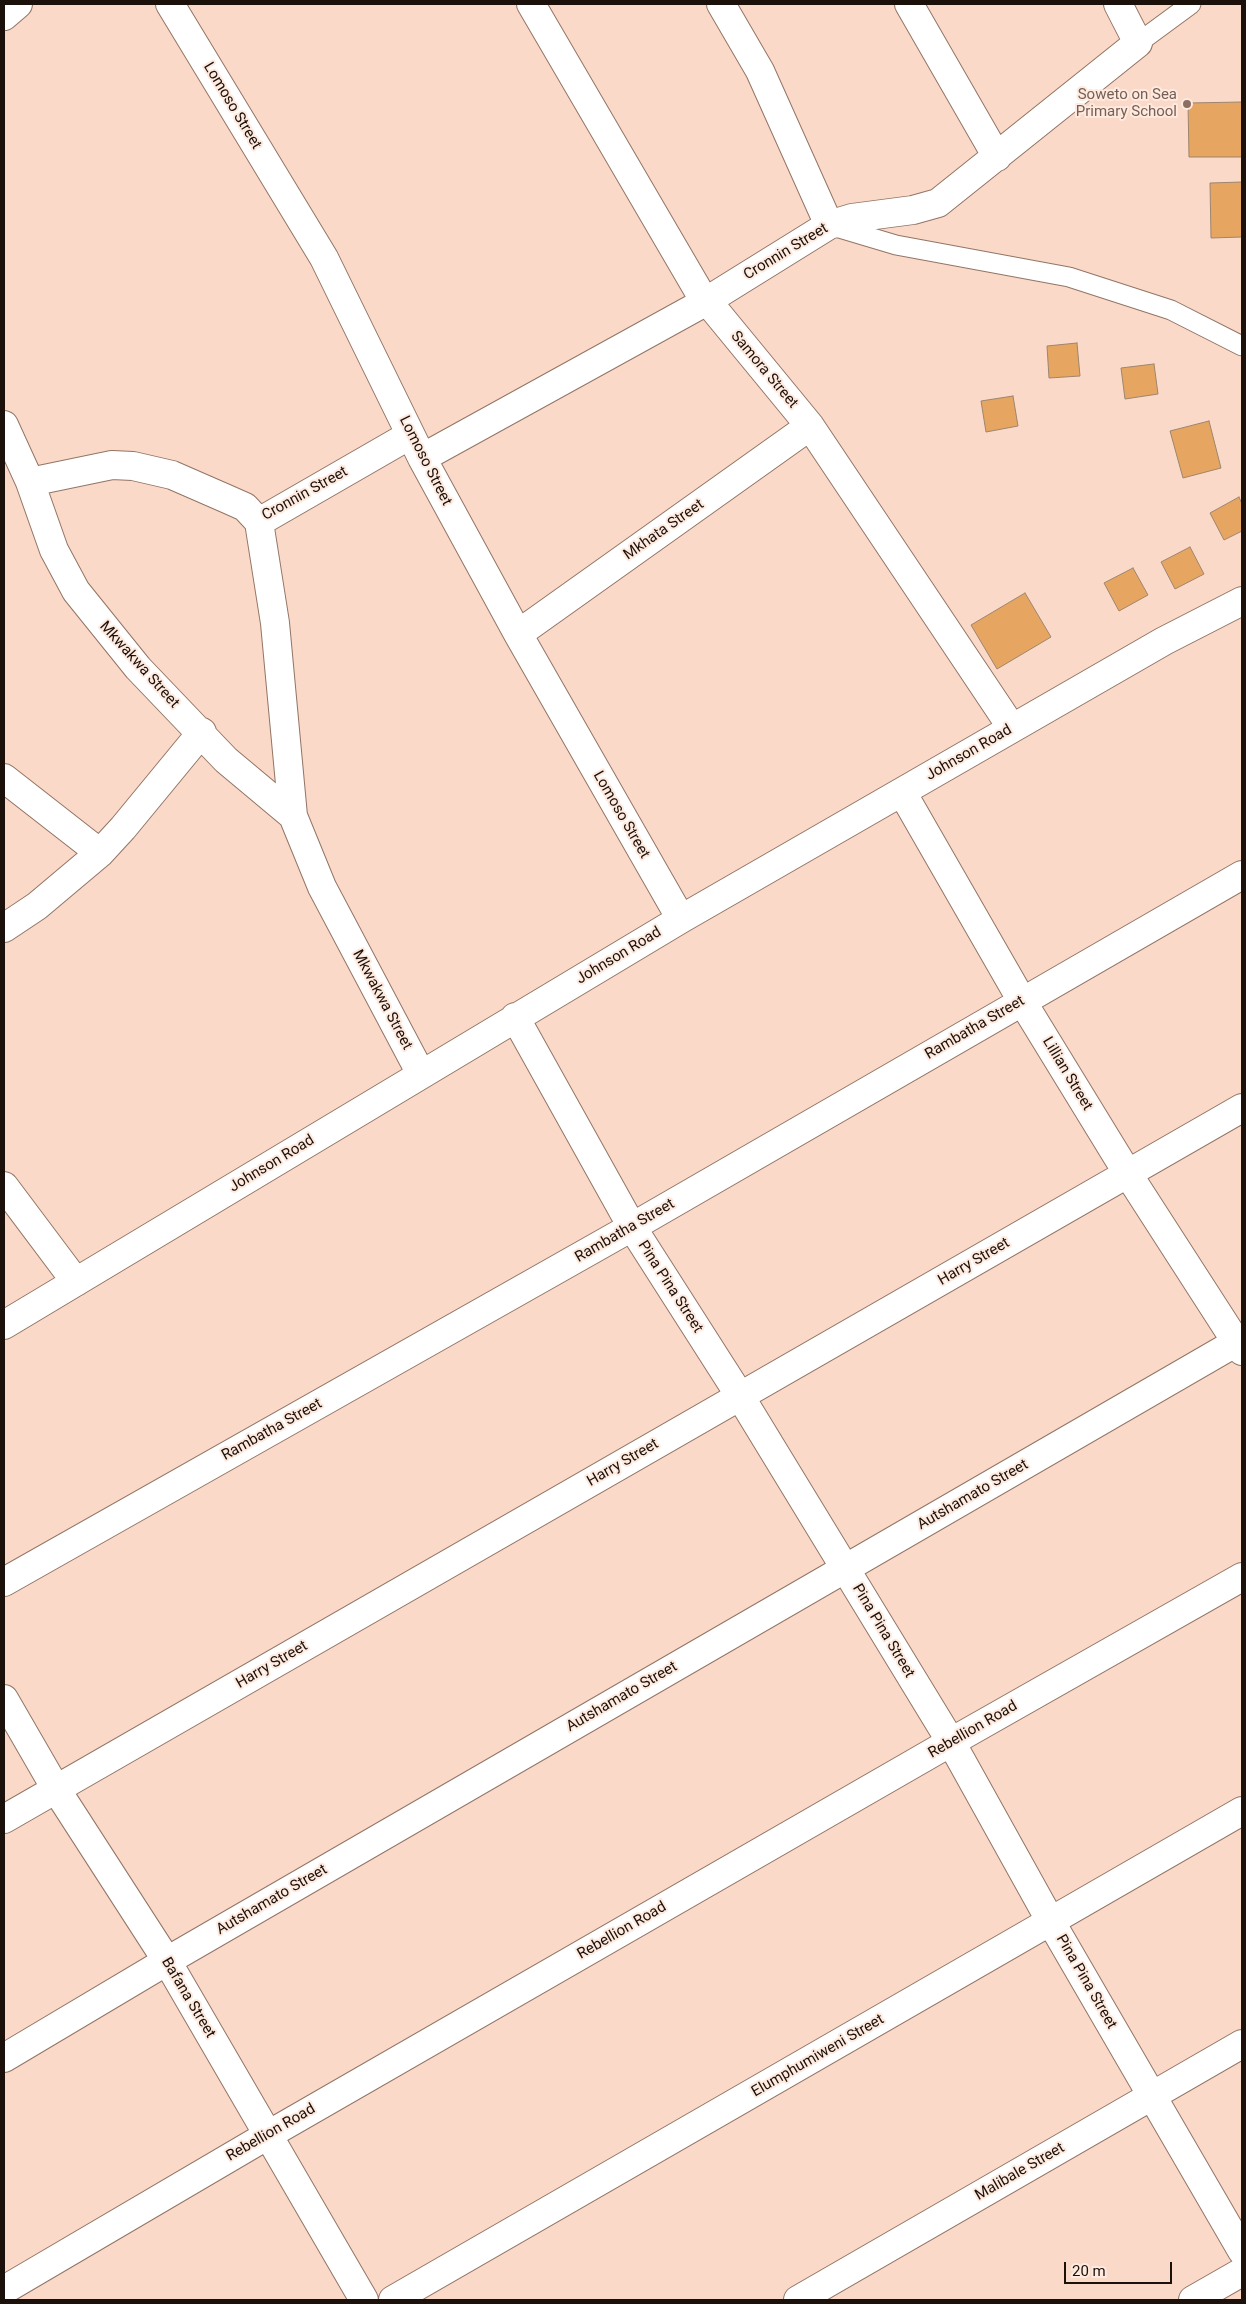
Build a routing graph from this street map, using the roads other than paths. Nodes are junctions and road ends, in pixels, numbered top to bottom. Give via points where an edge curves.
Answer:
1 (18, 4) edge
2 (170, 4) edge
3 (531, 4) edge
4 (721, 4) edge
5 (909, 4) edge
6 (1118, 4) edge
7 (1191, 4) edge
8 (4, 16) edge
9 (1138, 43) junction
10 (997, 157) junction
11 (829, 225) junction
12 (705, 302) junction
13 (1242, 346) edge
14 (4, 425) edge
15 (810, 426) junction
16 (416, 446) junction
17 (30, 482) junction
18 (259, 522) junction
19 (1242, 601) edge
20 (518, 634) junction
21 (1012, 728) junction
22 (202, 732) junction
23 (4, 778) edge
24 (902, 792) junction
25 (293, 816) junction
26 (100, 853) junction
27 (1242, 875) edge
28 (681, 919) junction
29 (4, 928) edge
30 (1022, 1001) junction
31 (515, 1017) junction
32 (421, 1074) junction
33 (1242, 1108) edge
34 (1128, 1174) junction
35 (4, 1186) edge
36 (632, 1227) junction
37 (76, 1282) junction
38 (4, 1325) edge
39 (1240, 1344) edge
40 (740, 1396) junction
41 (845, 1568) junction
42 (1242, 1577) edge
43 (4, 1582) edge
44 (4, 1699) edge
45 (951, 1742) junction
46 (56, 1789) junction
47 (1242, 1811) edge
48 (4, 1819) edge
49 (1051, 1922) junction
50 (167, 1961) junction
51 (1242, 2044) edge
52 (4, 2058) edge
53 (1152, 2096) junction
54 (268, 2134) junction
55 (1242, 2251) edge
56 (1242, 2272) edge
57 (4, 2290) edge
58 (364, 2300) edge
59 (392, 2300) edge
60 (798, 2300) edge
61 (1194, 2300) edge

1 - 8 street
2 - 16 street, Lomoso Street via 324,258
3 - 12 street, Samora Street
4 - 11 street via 760,71
5 - 10 street
6 - 9 street
7 - 9 lane
9 - 10 street, Cronnin Street
10 - 11 street, Cronnin Street via 927,208 852,218
11 - 12 street, Cronnin Street
11 - 13 lane via 896,245 1069,278 1171,310
12 - 15 street, Samora Street
12 - 16 street, Cronnin Street
14 - 17 street
15 - 20 street, Mkhata Street
15 - 21 street, Samora Street
16 - 18 street, Cronnin Street
16 - 20 street, Lomoso Street
17 - 18 street, Cronnin Street via 112,465 134,466 172,475 228,499 245,507
17 - 22 street, Mkwakwa Street via 54,550 76,591 138,668
18 - 25 street, Mkwakwa Street via 275,623
19 - 21 street, Johnson Road via 1188,627
20 - 28 street, Lomoso Street
21 - 24 street, Johnson Road
22 - 25 street, Mkwakwa Street via 226,760
22 - 26 street
23 - 26 street
24 - 28 street, Johnson Road
24 - 30 street, Lillian Street
25 - 32 street, Mkwakwa Street via 322,887
26 - 29 street via 37,906
27 - 30 street, Rambatha Street
28 - 31 street, Johnson Road
30 - 34 street, Lillian Street
30 - 36 street, Rambatha Street
31 - 32 street, Johnson Road
31 - 36 street, Pina Pina Street
32 - 37 street, Johnson Road
33 - 34 street, Harry Street
34 - 39 street, Lillian Street
34 - 40 street, Harry Street
35 - 37 street
36 - 40 street, Pina Pina Street
36 - 43 street, Rambatha Street
37 - 38 street, Johnson Road
39 - 41 street, Autshamato Street
40 - 41 street, Pina Pina Street
40 - 46 street, Harry Street
41 - 45 street, Pina Pina Street
41 - 50 street, Autshamato Street
42 - 45 street, Rebellion Road
44 - 46 street, Bafana Street
45 - 49 street, Pina Pina Street
45 - 54 street, Rebellion Road
46 - 48 street, Harry Street
46 - 50 street, Bafana Street
47 - 49 street, Elumphumiweni Street
49 - 53 street, Pina Pina Street
49 - 59 street, Elumphumiweni Street
50 - 52 street, Autshamato Street
50 - 54 street, Bafana Street
51 - 53 street, Malibale Street
53 - 55 street, Pina Pina Street
53 - 60 street, Malibale Street
54 - 57 street, Rebellion Road
54 - 58 street, Bafana Street
56 - 61 street

